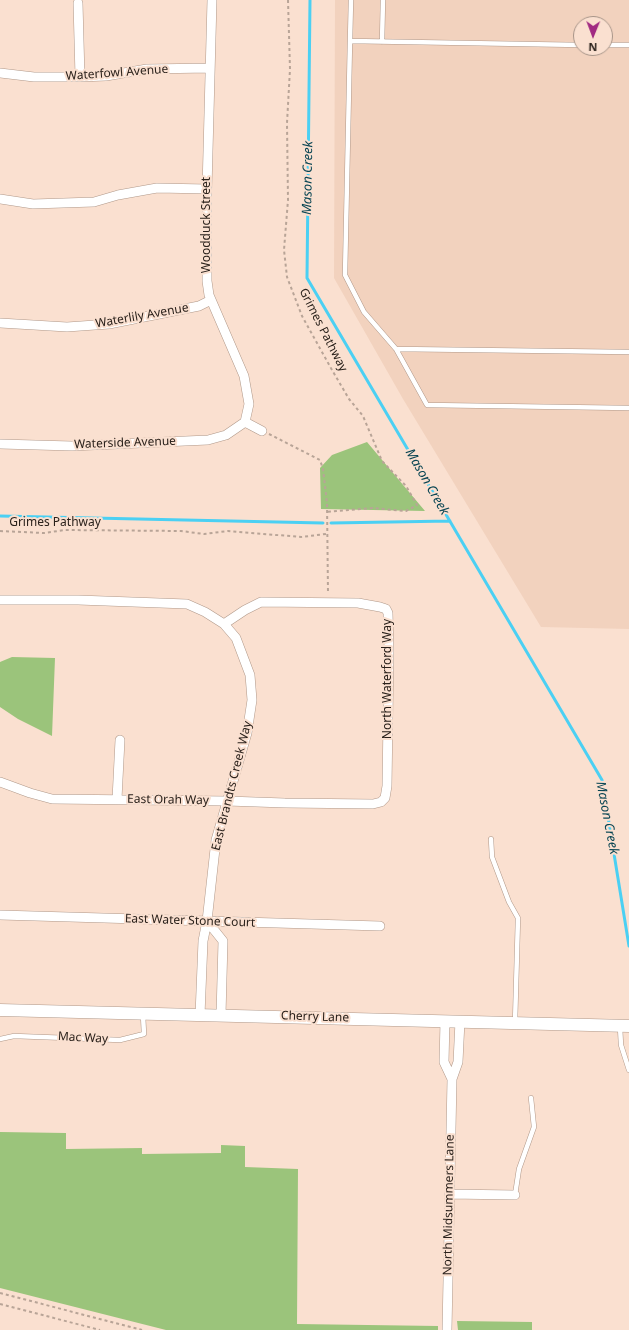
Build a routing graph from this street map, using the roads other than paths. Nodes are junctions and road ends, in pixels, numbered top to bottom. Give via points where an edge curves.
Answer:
1 (212, 0) edge
2 (351, 0) edge
3 (383, 0) edge
4 (78, 3) dead end
5 (350, 41) junction
6 (382, 42) junction
7 (573, 45) edge
8 (613, 45) edge
9 (629, 45) edge
10 (210, 68) junction
11 (0, 73) edge
12 (80, 77) junction
13 (207, 189) junction
14 (0, 199) edge
15 (211, 300) junction
16 (0, 323) edge
17 (396, 348) junction
18 (629, 352) edge
19 (629, 408) edge
20 (245, 422) junction
21 (262, 431) road end
22 (0, 444) edge
23 (0, 600) edge
24 (224, 624) junction
25 (120, 740) dead end
26 (0, 782) edge
27 (385, 798) joint
28 (117, 799) junction
29 (227, 801) junction
30 (491, 839) dead end
31 (0, 915) edge
32 (207, 921) junction
33 (380, 926) dead end
34 (0, 1010) edge
35 (142, 1013) junction
36 (200, 1015) junction
37 (221, 1015) junction
38 (445, 1021) junction
39 (460, 1022) junction
40 (515, 1023) junction
41 (624, 1026) edge
42 (0, 1039) edge
43 (629, 1070) edge
44 (452, 1079) junction
45 (531, 1098) dead end
46 (449, 1194) junction
47 (515, 1195) joint
48 (447, 1330) edge

1 - 10 street, Woodduck Street
2 - 5 lane
3 - 6 lane
4 - 12 street
5 - 6 lane
5 - 17 lane via 345,275 364,312
6 - 7 lane
8 - 9 lane
10 - 12 street, Waterfowl Avenue via 147,69 106,76
10 - 13 street, Woodduck Street
11 - 12 street, Waterfowl Avenue via 34,77
13 - 14 street via 157,188 94,202 33,204
13 - 15 street, Woodduck Street via 208,281
15 - 16 street, Waterlily Avenue via 199,306 109,324 67,327
15 - 20 street, Woodduck Street via 244,376 248,404
17 - 18 lane
17 - 19 lane via 427,405
20 - 21 street
20 - 22 street, Waterside Avenue via 226,435 208,440 72,446
23 - 24 street, East Brandts Creek Way via 187,604
24 - 27 street, North Waterford Way via 261,602 358,604 386,609 388,613
24 - 29 street, East Brandts Creek Way via 236,638 244,657 250,675 252,700 247,733
25 - 28 street
26 - 28 street, East Orah Way via 52,799
27 - 29 street, East Orah Way via 374,804
28 - 29 street, East Orah Way
29 - 32 street, East Brandts Creek Way via 216,840
30 - 40 lane via 492,857 509,902 518,918
31 - 32 street, East Water Stone Court
32 - 33 street, East Water Stone Court
32 - 36 street, East Brandts Creek Way via 203,941
32 - 37 street via 223,941
34 - 35 main road, Cherry Lane
35 - 36 main road, Cherry Lane
35 - 42 lane, Mac Way via 144,1034 120,1040 14,1036
36 - 37 main road, Cherry Lane
37 - 38 main road, Cherry Lane
38 - 39 main road, Cherry Lane
38 - 44 street, North Midsummers Lane via 444,1062
39 - 40 main road, Cherry Lane
39 - 44 street, North Midsummers Lane via 458,1062
40 - 41 main road, Cherry Lane
41 - 43 lane via 621,1045
44 - 46 street, North Midsummers Lane
45 - 47 lane via 534,1127 519,1169
46 - 47 street
46 - 48 street, North Midsummers Lane

